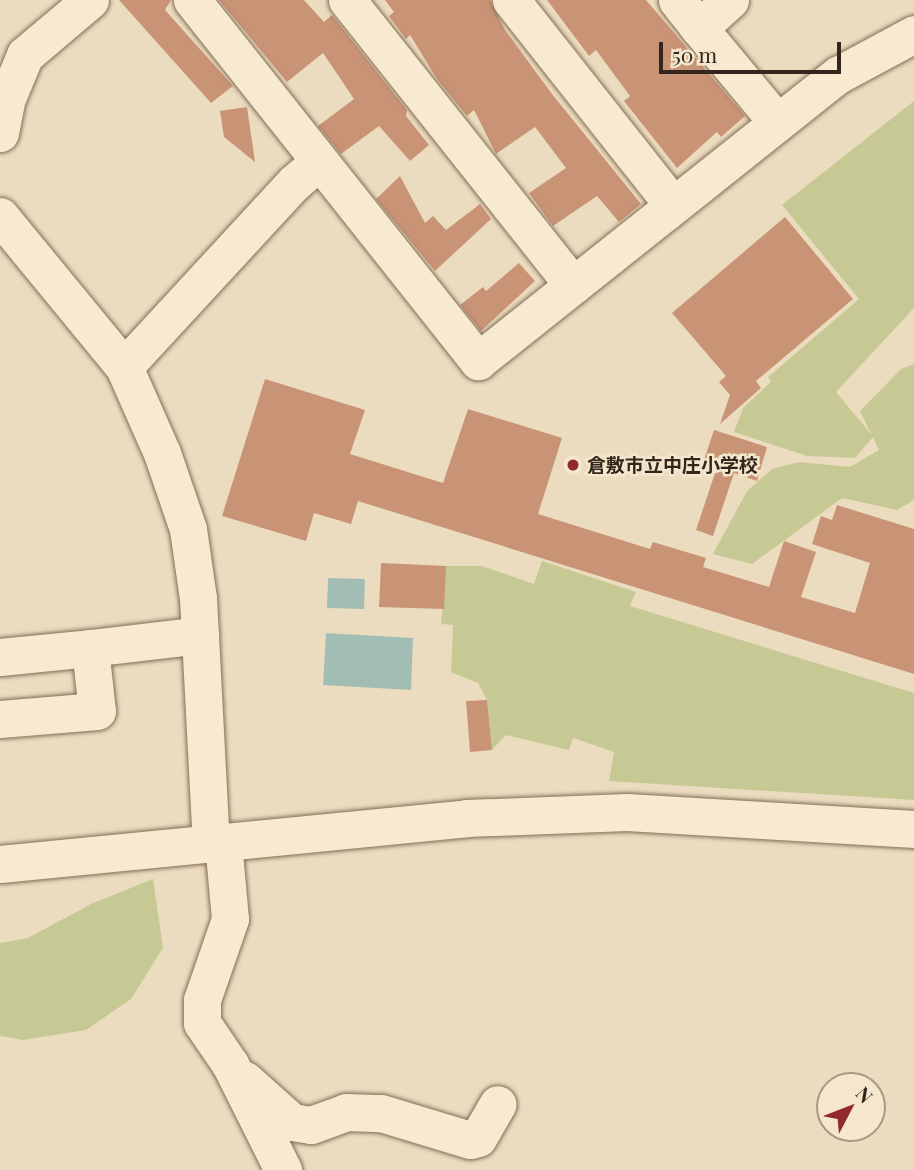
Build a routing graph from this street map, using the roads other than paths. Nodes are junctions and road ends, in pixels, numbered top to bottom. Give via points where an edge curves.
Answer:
1 (90, 0) edge
2 (192, 0) edge
3 (347, 0) edge
4 (511, 0) edge
5 (730, 0) edge
6 (688, 14) edge
7 (914, 34) edge
8 (12, 47) edge
9 (777, 122) junction
10 (0, 133) edge
11 (318, 162) junction
12 (673, 205) junction
13 (0, 216) edge
14 (573, 285) junction
15 (124, 367) junction
16 (200, 635) junction
17 (90, 648) junction
18 (0, 657) edge
19 (0, 719) edge
20 (914, 829) edge
21 (217, 844) junction
22 (0, 864) edge
23 (230, 1064) junction
24 (498, 1104) dead end
25 (283, 1170) edge

1 - 8 street
2 - 11 street
3 - 14 street
4 - 12 street
5 - 6 street
6 - 9 street
7 - 9 street via 838,75
8 - 10 street
9 - 12 street
11 - 14 street via 478,360
11 - 15 street
12 - 14 street
13 - 15 street
15 - 16 street via 162,453 188,530
16 - 17 street
16 - 21 street
17 - 18 street
17 - 19 street via 97,711
20 - 21 street via 627,812 466,818
21 - 22 street
21 - 23 street via 230,919 202,1000 202,1023
23 - 24 street via 292,1122 311,1125 346,1112 381,1113 470,1140 478,1138
23 - 25 street

